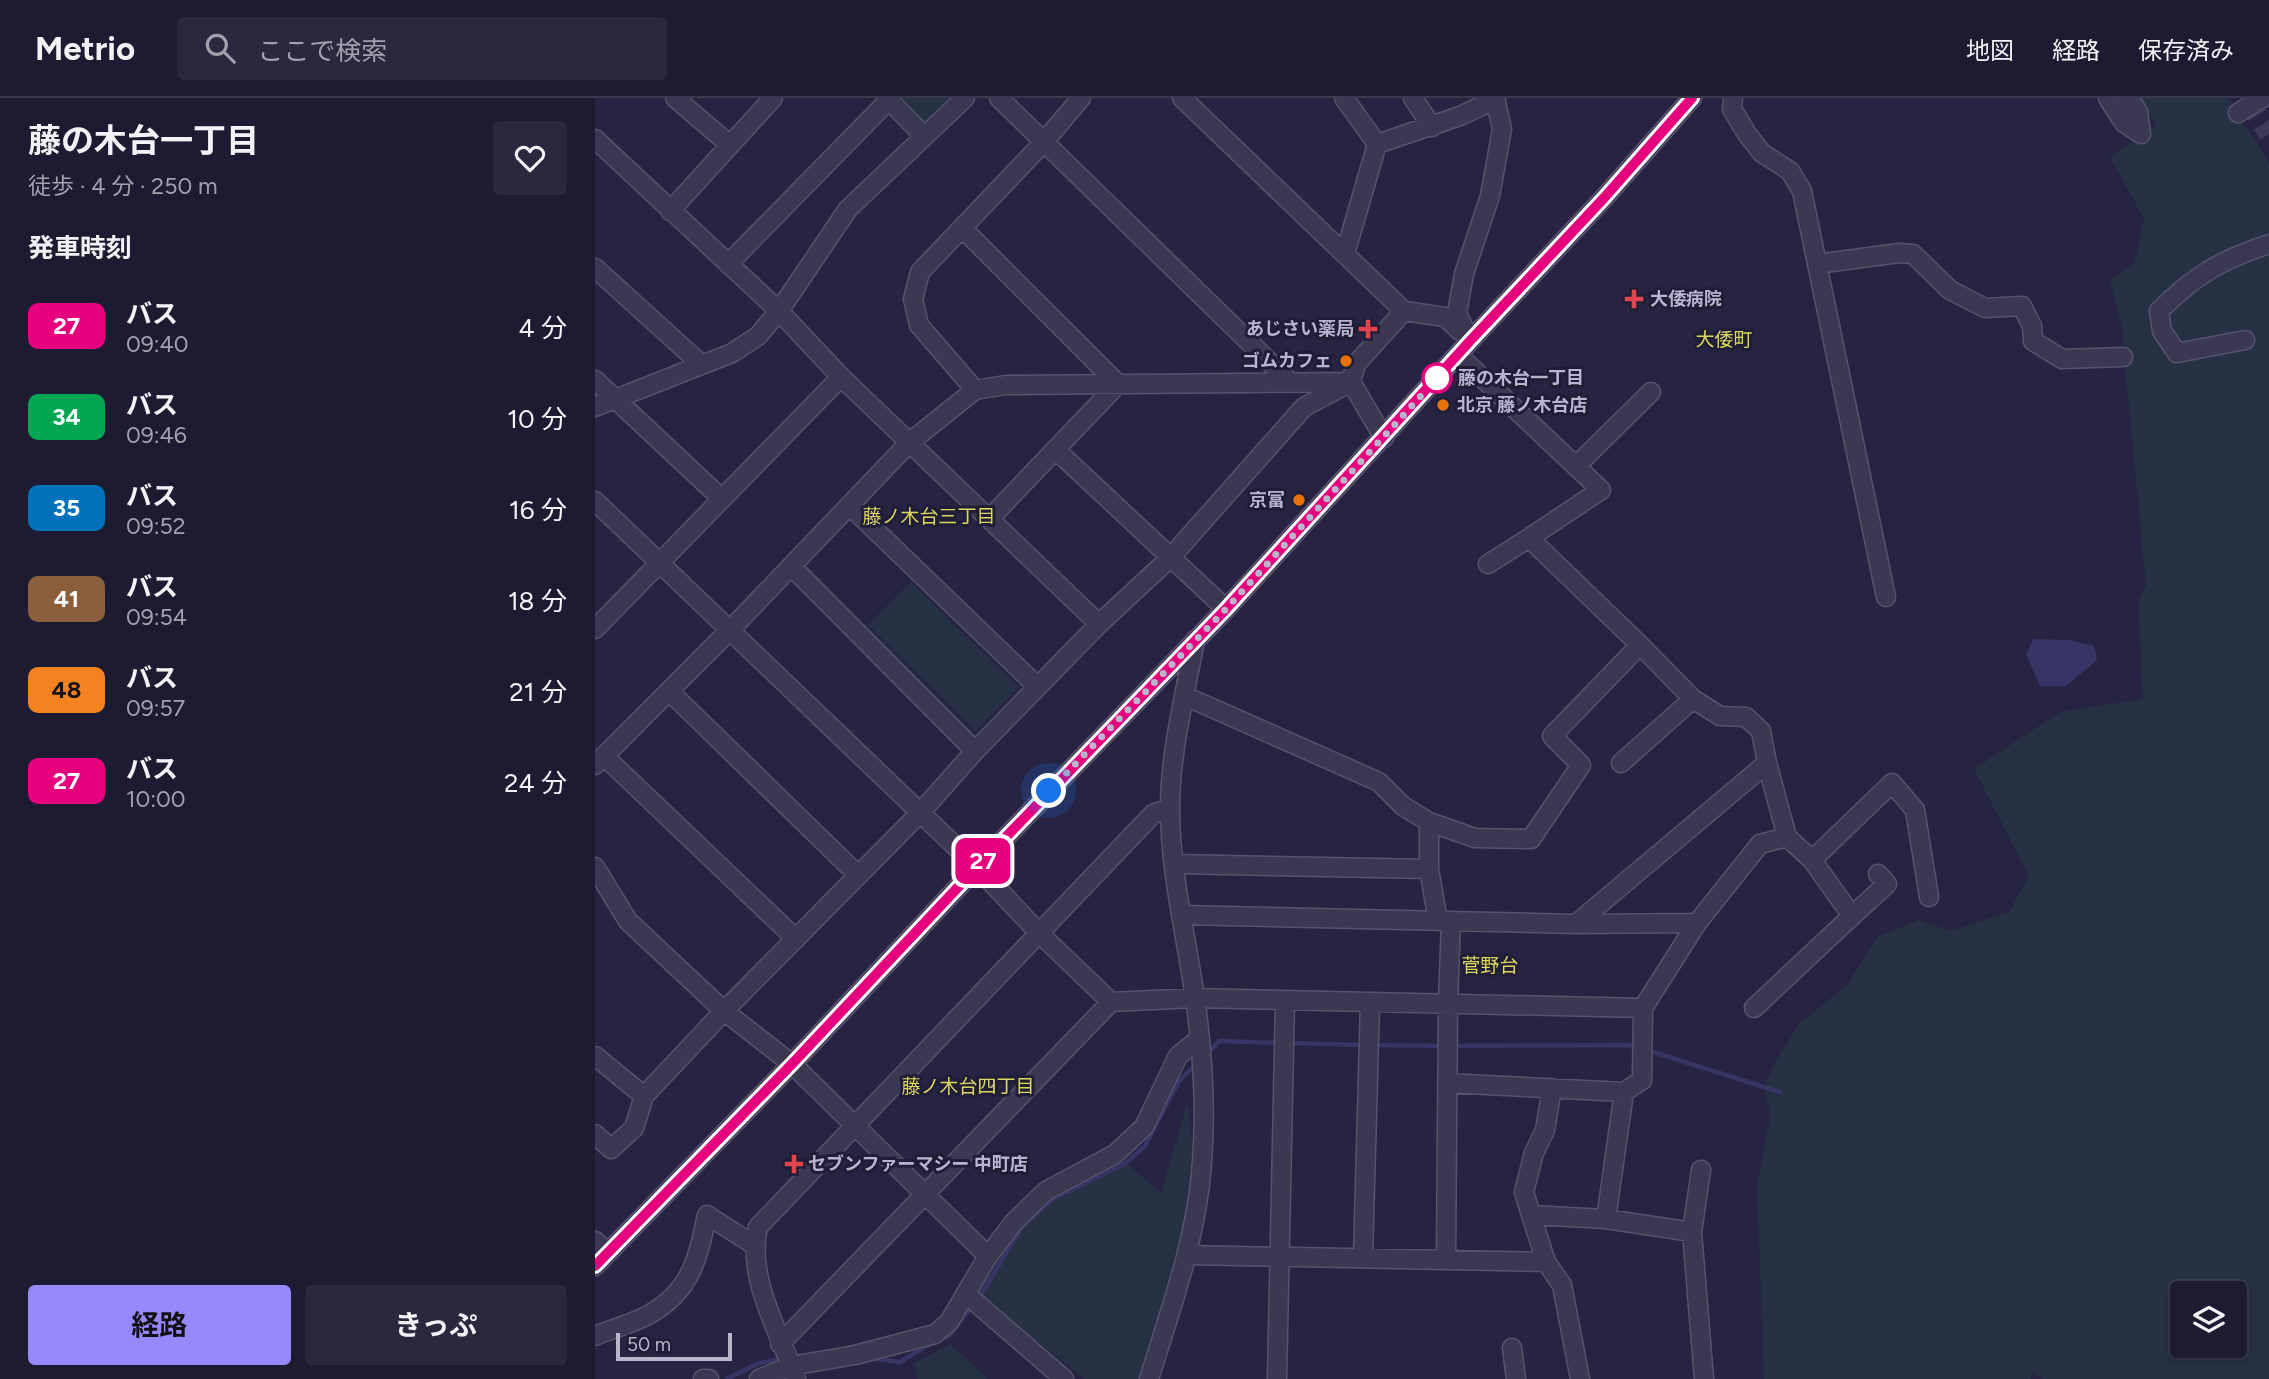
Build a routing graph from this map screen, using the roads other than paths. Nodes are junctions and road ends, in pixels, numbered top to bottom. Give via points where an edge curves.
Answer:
1 (675, 98) edge
2 (773, 98) edge
3 (965, 98) edge
4 (999, 98) edge
5 (1081, 98) edge
6 (1182, 98) edge
7 (1344, 98) edge
8 (1413, 98) edge
9 (1496, 98) edge
10 (1692, 98) edge
11 (1733, 98) edge
12 (2108, 98) edge
13 (2129, 98) edge
14 (2262, 98) edge
15 (2238, 113) dead end
16 (1432, 127) junction
17 (923, 135) junction
18 (595, 139) edge
19 (1043, 143) junction
20 (1377, 144) junction
21 (730, 145) junction
22 (670, 211) junction
23 (962, 228) junction
24 (2269, 244) edge
25 (1345, 254) junction
26 (728, 264) junction
27 (1817, 264) junction
28 (595, 268) edge
29 (779, 311) junction
30 (1404, 311) junction
31 (2245, 340) dead end
32 (1464, 348) junction
33 (2123, 357) dead end
34 (702, 365) junction
35 (841, 377) junction
36 (595, 380) edge
37 (1290, 382) junction
38 (1351, 382) junction
39 (1118, 384) junction
40 (975, 390) junction
41 (1651, 392) dead end
42 (616, 399) junction
43 (595, 407) edge
44 (1384, 438) junction
45 (910, 442) junction
46 (1056, 450) junction
47 (1576, 467) junction
48 (722, 499) junction
49 (595, 500) edge
50 (850, 506) junction
51 (990, 518) junction
52 (1529, 538) junction
53 (1171, 557) junction
54 (660, 561) junction
55 (1488, 564) dead end
56 (791, 566) junction
57 (1886, 597) dead end
58 (1226, 609) junction
59 (1099, 624) junction
60 (595, 629) edge
61 (731, 629) junction
62 (1195, 640) junction
63 (1640, 645) junction
64 (1038, 687) junction
65 (669, 691) junction
66 (1185, 696) junction
67 (1693, 699) junction
68 (975, 751) junction
69 (599, 761) edge
70 (1621, 763) dead end
71 (1767, 763) junction
72 (1170, 808) junction
73 (920, 813) junction
74 (1429, 822) junction
75 (1787, 837) junction
76 (1812, 860) junction
77 (1174, 864) junction
78 (595, 867) edge
79 (977, 867) junction
80 (1430, 869) junction
81 (1878, 874) dead end
82 (858, 876) junction
83 (1929, 897) dead end
84 (1181, 915) junction
85 (1852, 916) junction
86 (1445, 921) junction
87 (1697, 923) junction
88 (1576, 924) junction
89 (1040, 934) junction
90 (796, 939) junction
91 (1195, 998) junction
92 (1285, 1001) junction
93 (1111, 1002) junction
94 (1448, 1002) junction
95 (1370, 1003) junction
96 (1643, 1008) junction
97 (1754, 1008) dead end
98 (724, 1011) junction
99 (1199, 1039) junction
100 (595, 1056) edge
101 (792, 1064) junction
102 (1447, 1083) junction
103 (1552, 1088) junction
104 (1624, 1092) junction
105 (644, 1096) junction
106 (855, 1124) junction
107 (595, 1134) edge
108 (1700, 1170) dead end
109 (927, 1193) junction
110 (1531, 1215) junction
111 (1607, 1219) junction
112 (1692, 1232) junction
113 (754, 1245) junction
114 (602, 1246) edge
115 (1188, 1255) junction
116 (988, 1256) junction
117 (1281, 1256) junction
118 (1363, 1258) junction
119 (1446, 1260) junction
120 (1546, 1262) junction
121 (595, 1266) edge
122 (973, 1301) junction
123 (595, 1336) edge
124 (780, 1344) junction
125 (1512, 1348) dead end
126 (794, 1372) edge
127 (759, 1379) edge
128 (1064, 1379) edge
129 (1149, 1379) edge
130 (1277, 1379) edge
131 (1515, 1379) edge
132 (1580, 1379) edge
133 (1704, 1379) edge

1 - 21 street
2 - 21 street
3 - 17 street
4 - 19 street
5 - 19 street
6 - 25 street
7 - 20 street
8 - 16 street
9 - 16 street
9 - 32 street via 1502,129 1493,183 1464,274 1457,313
10 - 32 street
11 - 27 street via 1732,109 1747,134 1762,153 1790,171 1802,191
12 - 13 street via 2124,123 2141,134 2138,113
14 - 15 street
16 - 20 street
17 - 26 street via 889,100
17 - 29 street via 848,209
18 - 22 street
19 - 23 street
19 - 37 street
20 - 25 street
21 - 22 street
22 - 26 street
23 - 39 street
23 - 40 street via 920,272 913,299 919,325
24 - 31 street via 2232,257 2186,285 2159,311 2162,331 2178,353
25 - 30 street
26 - 29 street
27 - 33 street via 1913,254 1950,290 1985,308 2022,306 2032,326 2033,341 2062,359
27 - 57 street
28 - 34 street
29 - 34 street via 758,336
29 - 35 street
30 - 32 street via 1445,317
30 - 38 street via 1356,364
32 - 44 street
32 - 47 street
34 - 42 street
35 - 45 street
35 - 48 street
36 - 42 street
37 - 38 street
37 - 39 street
38 - 44 street
38 - 53 street via 1304,407
39 - 40 street via 1006,385
39 - 46 street
40 - 45 street
41 - 47 street
42 - 43 street
42 - 48 street
44 - 58 street
45 - 50 street
45 - 51 street
46 - 51 street
46 - 53 street
47 - 52 street via 1601,490
48 - 54 street
49 - 54 street
50 - 56 street
50 - 64 street
51 - 59 street
52 - 55 street
52 - 63 street
53 - 58 street
53 - 59 street
54 - 60 street
54 - 61 street
56 - 61 street
56 - 68 street
58 - 62 street
59 - 64 street
61 - 65 street
61 - 73 street
62 - 66 street
62 - 79 street
63 - 67 street
63 - 74 street via 1552,736 1581,765 1531,839 1475,838
64 - 68 street
65 - 69 street
65 - 82 street
66 - 72 street
66 - 74 street via 1379,782 1403,807
67 - 70 street
67 - 71 street via 1720,716 1746,718 1754,724 1761,731
68 - 73 street
69 - 90 street
71 - 75 street
71 - 88 street
72 - 77 street
72 - 89 street via 1153,814
73 - 79 street
73 - 82 street
74 - 80 street
75 - 76 street
75 - 87 street via 1760,844
76 - 83 street via 1892,783 1915,810
76 - 85 street
77 - 80 street
77 - 84 street
78 - 98 street via 628,921
79 - 89 street
79 - 101 street
80 - 86 street
81 - 85 street via 1887,884
82 - 90 street
84 - 86 street
84 - 91 street
85 - 97 street
86 - 88 street
86 - 94 street
87 - 88 street
87 - 96 street
89 - 93 street
89 - 106 street
90 - 98 street
91 - 92 street
91 - 93 street
91 - 99 street
92 - 95 street
92 - 117 street
93 - 109 street
94 - 95 street
94 - 96 street
94 - 102 street
95 - 118 street
96 - 104 street via 1641,1080
98 - 101 street
98 - 105 street
99 - 115 street via 1202,1164
99 - 116 street via 1178,1056 1144,1127 1115,1154 1046,1191
100 - 105 street
101 - 106 street
101 - 114 street
102 - 103 street
102 - 119 street
103 - 104 street
103 - 110 street via 1545,1130 1524,1192
104 - 111 street
105 - 107 street via 634,1128 611,1149
106 - 109 street
106 - 113 street via 758,1227
108 - 112 street
109 - 116 street
109 - 124 street
110 - 111 street
110 - 120 street
111 - 112 street
112 - 133 street
113 - 123 street via 706,1215 697,1260 678,1292 650,1314
113 - 124 street via 764,1297
114 - 121 street
115 - 117 street
115 - 129 street
116 - 122 street
117 - 118 street
117 - 130 street
118 - 119 street
119 - 120 street
120 - 132 street via 1562,1285
122 - 126 street via 935,1335
122 - 128 street
124 - 126 street
125 - 131 street
126 - 127 street

